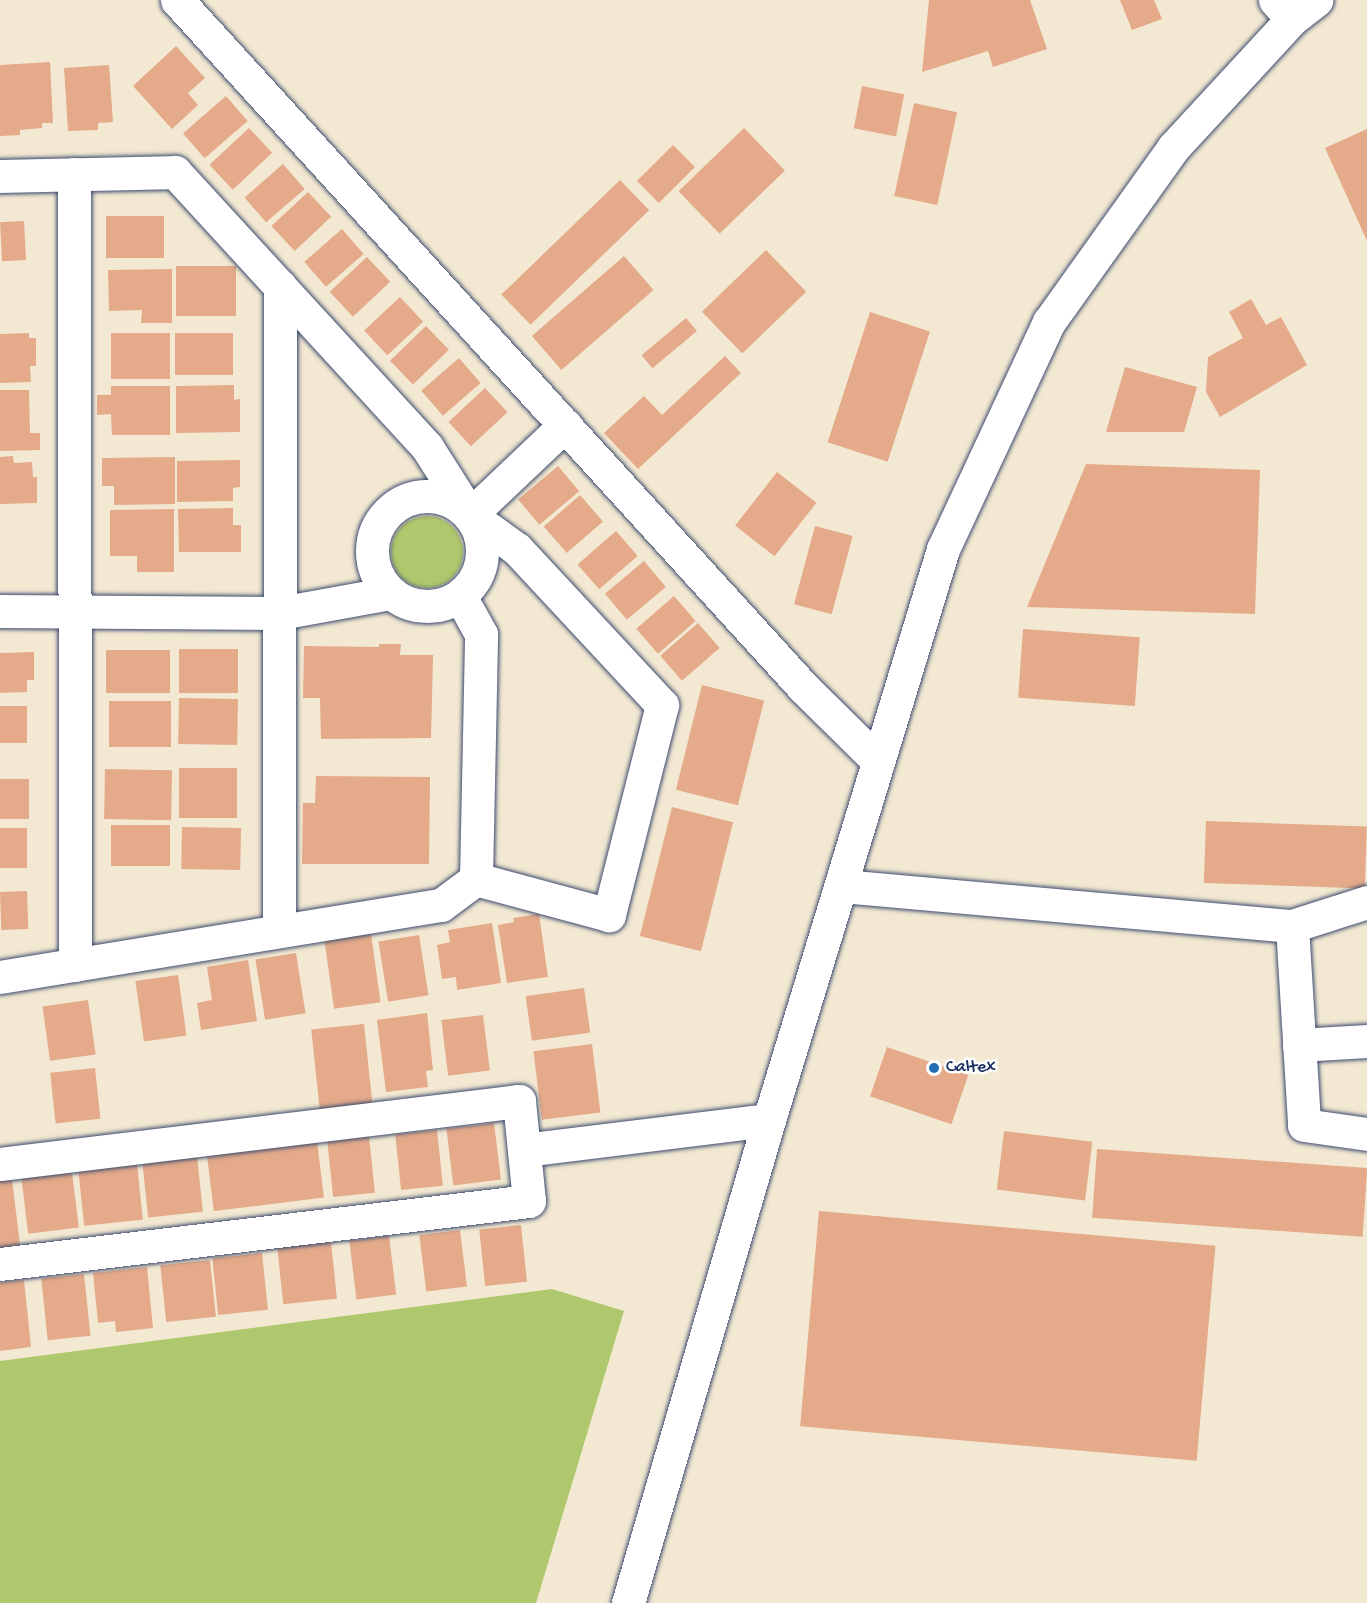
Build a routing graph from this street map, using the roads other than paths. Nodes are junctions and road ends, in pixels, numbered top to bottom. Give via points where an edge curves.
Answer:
1 (177, 0) edge
2 (1294, 6) edge
3 (74, 174) junction
4 (0, 176) edge
5 (280, 286) junction
6 (565, 425) junction
7 (470, 515) junction
8 (390, 593) junction
9 (460, 596) junction
10 (0, 611) edge
11 (75, 612) junction
12 (280, 613) junction
13 (877, 760) junction
14 (476, 879) junction
15 (842, 886) junction
16 (1367, 902) edge
17 (1292, 926) junction
18 (279, 931) junction
19 (75, 965) junction
20 (0, 977) edge
21 (1367, 1041) edge
22 (1299, 1045) junction
23 (769, 1120) junction
24 (1367, 1134) edge
25 (524, 1150) junction
26 (0, 1164) edge
27 (0, 1264) edge
28 (628, 1603) edge

1 - 6 street
2 - 13 street via 1173,148 1049,322 943,549
3 - 4 street
3 - 5 street via 175,172
3 - 11 street
5 - 7 street via 427,447
5 - 12 street
6 - 7 street
6 - 13 street via 804,688
7 - 8 street via 439,496 412,498 388,511 371,543 378,579
7 - 9 street via 481,535 482,558 475,579
7 - 14 street via 517,549 662,705 609,915
8 - 9 street via 406,603 424,606
8 - 12 street
9 - 14 street via 481,634
10 - 11 street
11 - 12 street
11 - 19 street
12 - 18 street
13 - 15 street
14 - 18 street via 441,905
15 - 17 street
15 - 23 street
16 - 17 street
17 - 22 street
18 - 19 street
19 - 20 street
21 - 22 street
22 - 24 street via 1304,1125
23 - 25 street
23 - 28 street
25 - 26 street via 519,1101
25 - 27 street via 529,1201

